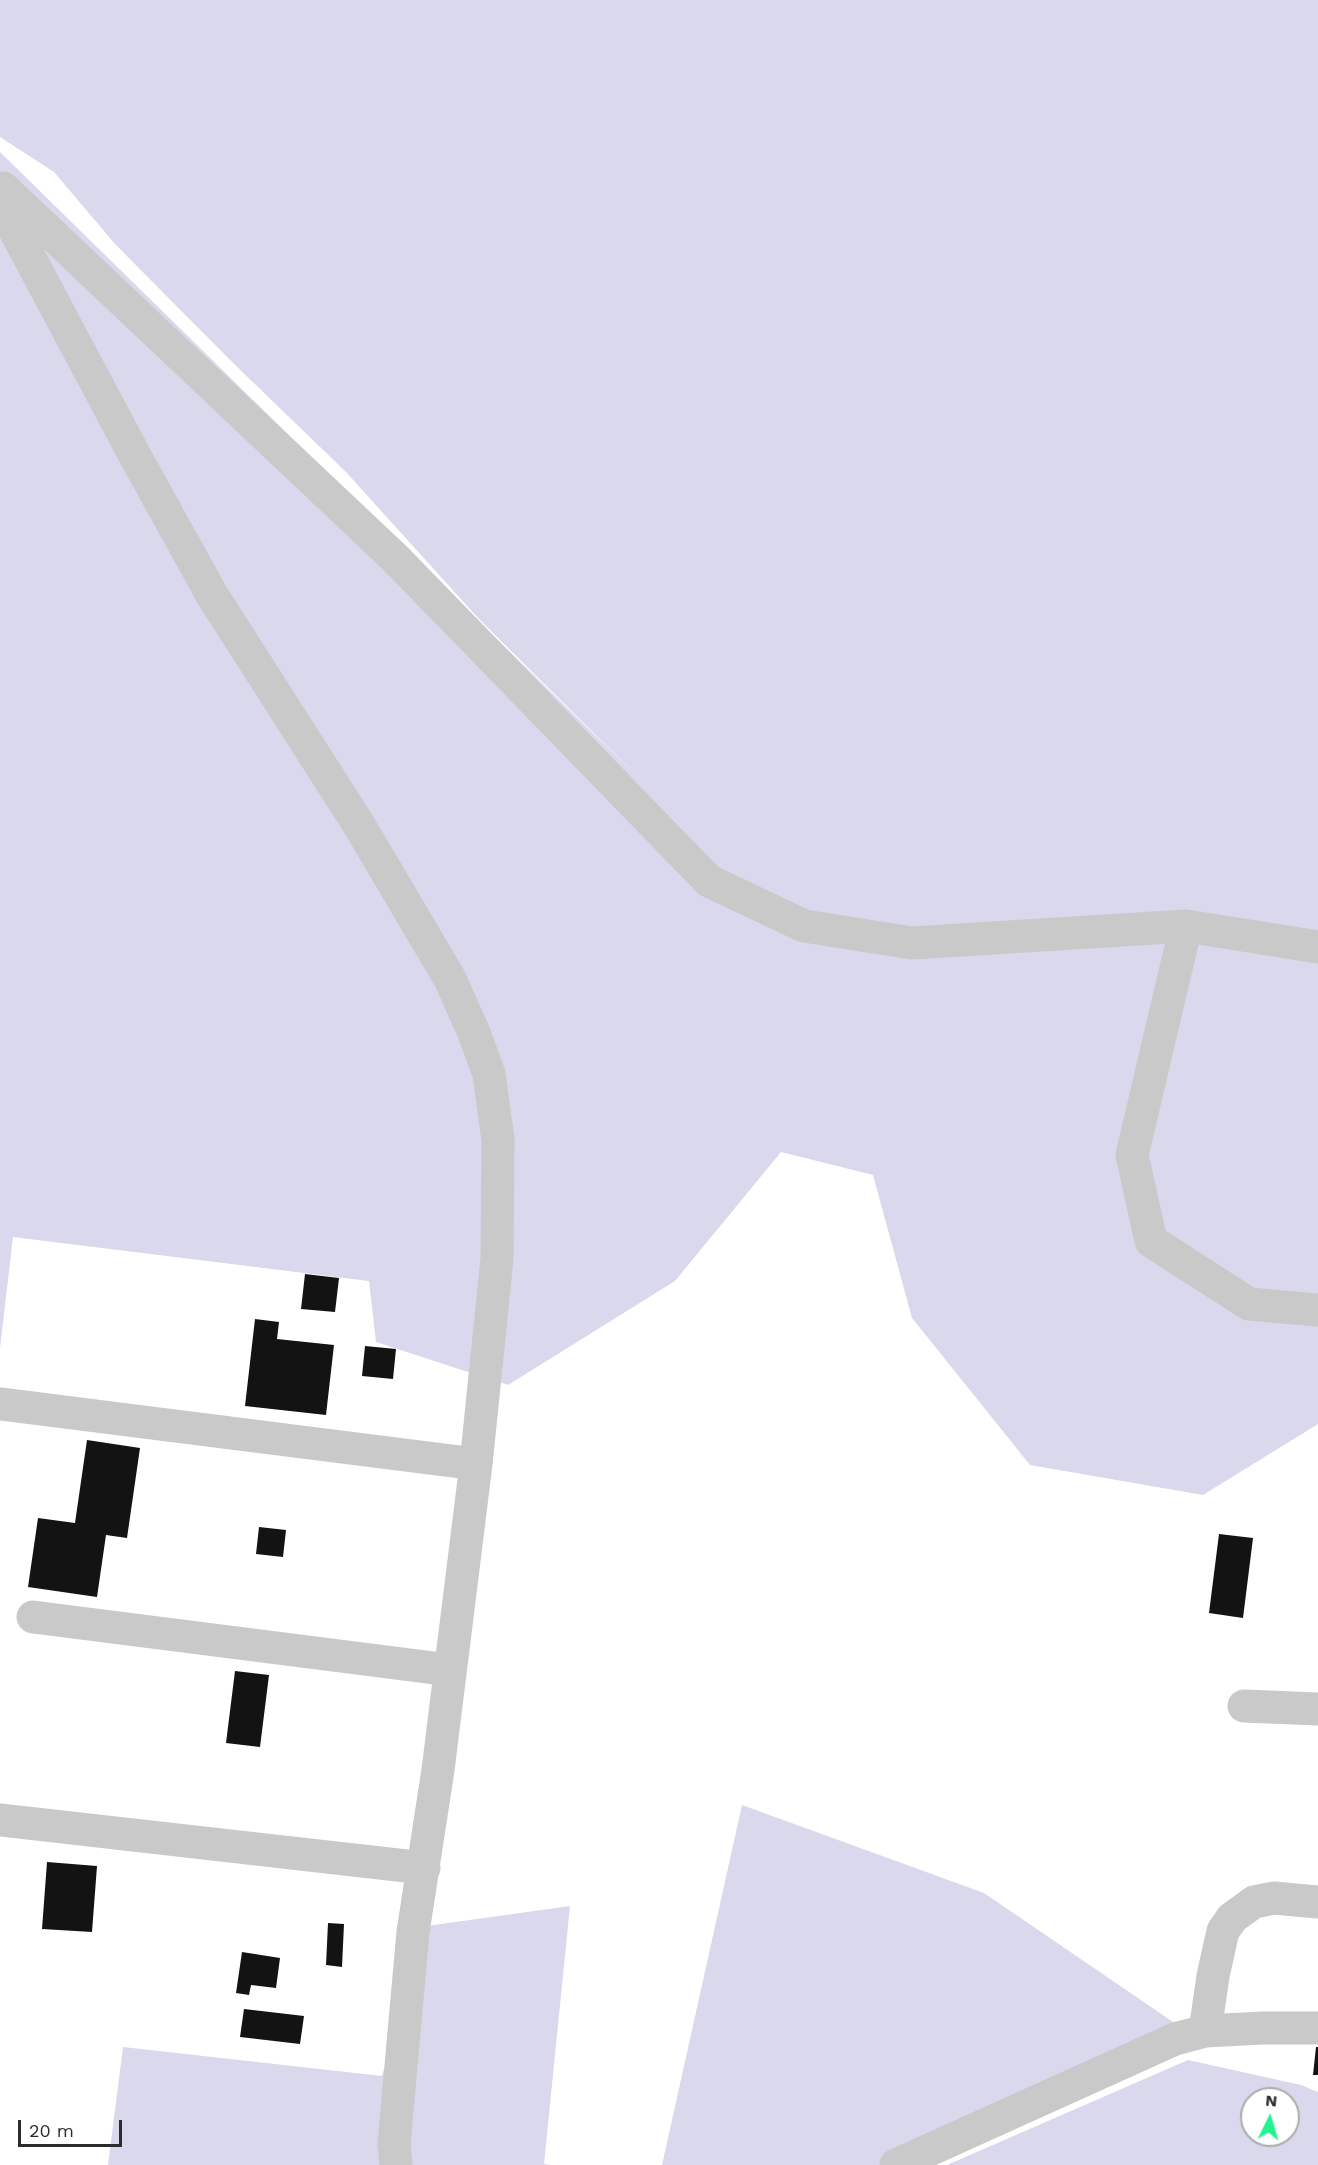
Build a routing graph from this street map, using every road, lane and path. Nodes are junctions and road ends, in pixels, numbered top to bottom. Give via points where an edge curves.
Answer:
1 (0, 186) edge
2 (0, 202) edge
3 (1186, 926) junction
4 (1318, 947) edge
5 (1318, 1310) edge
6 (2, 1404) edge
7 (476, 1464) junction
8 (33, 1617) dead end
9 (450, 1670) junction
10 (1244, 1706) dead end
11 (1318, 1709) edge
12 (0, 1820) edge
13 (424, 1868) junction
14 (1318, 1902) edge
15 (1318, 2028) edge
16 (1205, 2031) junction
17 (396, 2165) edge
18 (896, 2165) edge

1 - 3 street via 396,559 709,881 804,926 912,943
2 - 7 street via 212,595 359,825 450,978 474,1032 489,1074 498,1140 499,1190 497,1259
3 - 4 street
3 - 5 street via 1132,1155 1150,1241 1249,1304
6 - 7 street
7 - 9 street
8 - 9 street
9 - 13 street
10 - 11 street
12 - 13 street
13 - 17 street via 413,1932 394,2144
14 - 16 street via 1274,1898 1254,1902 1232,1918 1223,1931
15 - 16 street
16 - 18 street via 1175,2039

